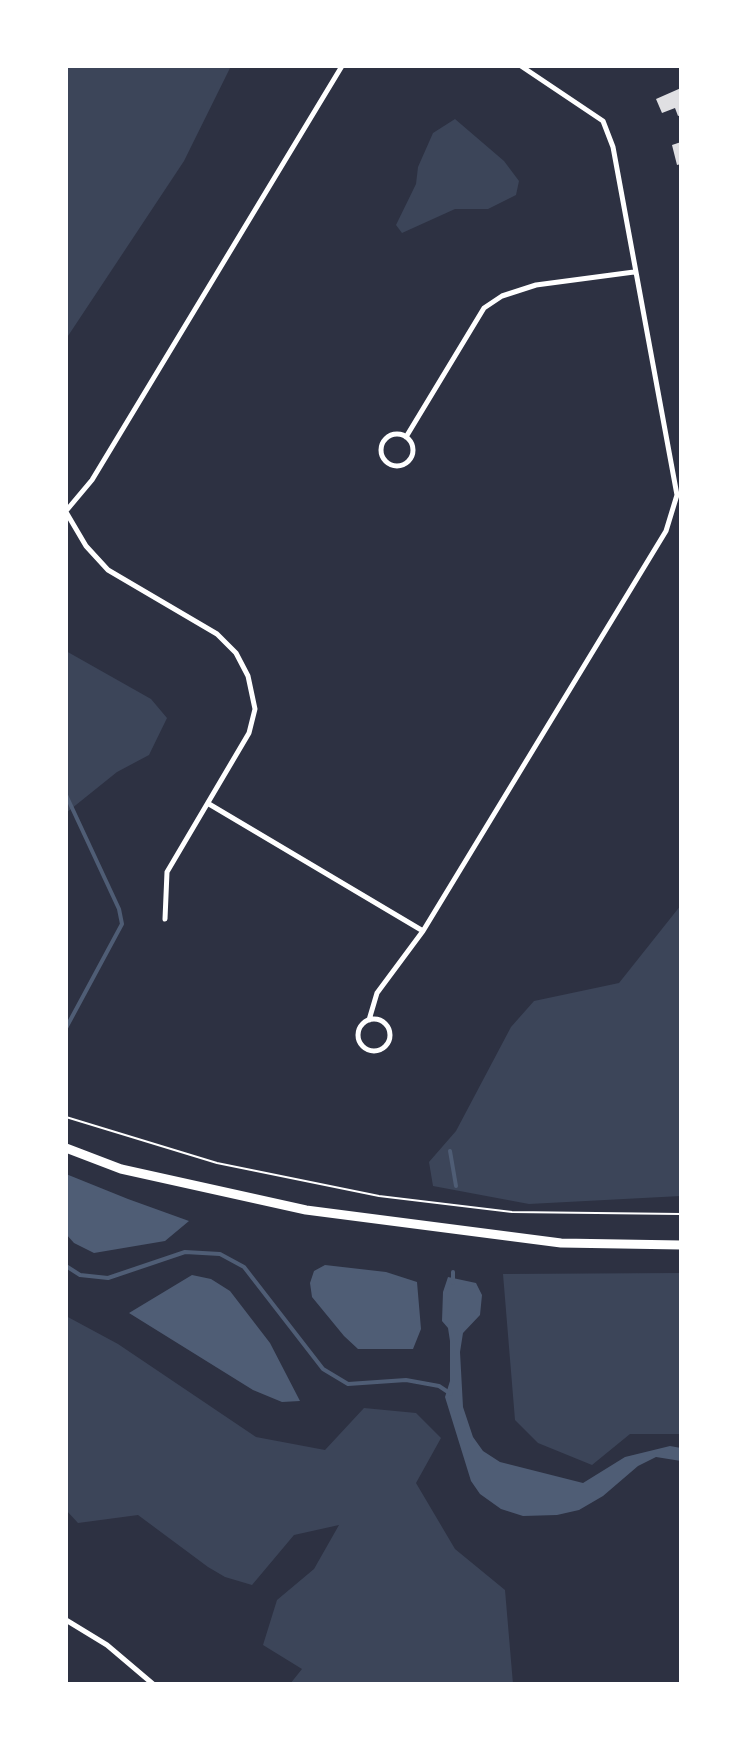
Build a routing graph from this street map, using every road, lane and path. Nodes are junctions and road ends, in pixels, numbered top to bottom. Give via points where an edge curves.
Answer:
1 (342, 66) edge
2 (521, 66) edge
3 (634, 272) junction
4 (406, 437) junction
5 (679, 495) edge
6 (66, 512) edge
7 (209, 804) junction
8 (165, 919) dead end
9 (423, 931) junction
10 (369, 1020) junction
11 (66, 1117) edge
12 (66, 1148) edge
13 (681, 1214) edge
14 (681, 1245) edge
15 (66, 1620) edge
16 (153, 1684) edge

1 - 6 street via 92,480
2 - 3 street via 603,121 613,147
3 - 4 street via 536,285 484,308
3 - 5 street
4 - 4 street via 412,457 401,466 388,464 381,452 384,440 396,434
5 - 9 street via 666,531
6 - 7 street via 108,570 217,634 236,653 248,676 255,709 249,733
7 - 8 street via 167,872
7 - 9 street
9 - 10 street via 377,993
10 - 10 street via 383,1022 390,1034 377,1051 365,1049 357,1038
11 - 13 path via 217,1163 368,1195 512,1212
12 - 14 main road via 121,1169 306,1210 561,1243
15 - 16 street via 107,1645

